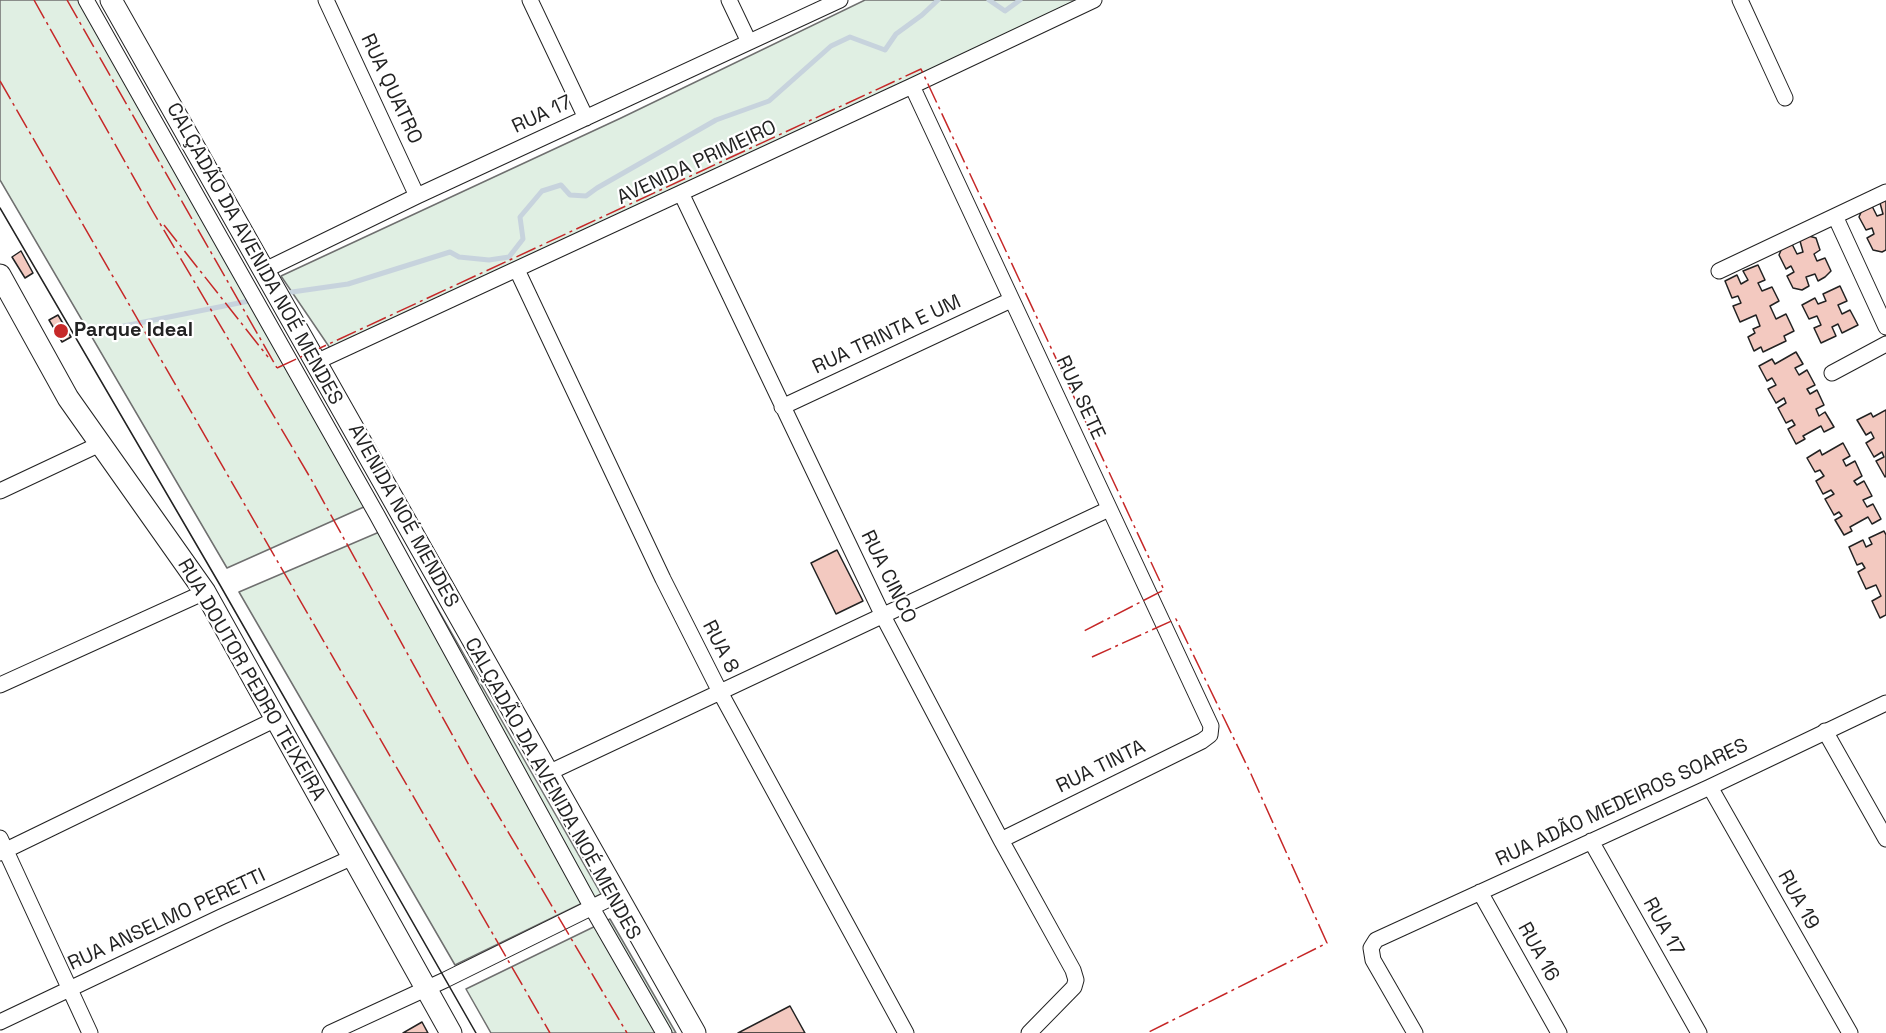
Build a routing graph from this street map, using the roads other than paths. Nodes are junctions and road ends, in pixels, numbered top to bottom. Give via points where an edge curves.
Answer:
1 (86, 0) edge
2 (111, 0) edge
3 (326, 0) edge
4 (530, 0) edge
5 (729, 0) edge
6 (840, 0) edge
7 (1094, 0) edge
8 (1740, 0) edge
9 (749, 42) junction
10 (912, 86) junction
11 (1785, 98) dead end
12 (586, 118) junction
13 (1886, 192) edge
14 (681, 193) junction
15 (417, 196) junction
16 (1835, 216) junction
17 (517, 270) junction
18 (263, 271) junction
19 (1719, 271) dead end
20 (2, 287) edge
21 (1011, 300) junction
22 (1886, 327) edge
23 (1886, 344) edge
24 (316, 362) junction
25 (1833, 373) dead end
26 (782, 407) junction
27 (100, 444) junction
28 (0, 491) edge
29 (1109, 509) junction
30 (204, 592) junction
31 (883, 616) junction
32 (0, 685) edge
33 (720, 692) junction
34 (1886, 703) edge
35 (276, 719) junction
36 (1211, 726) joint
37 (1825, 731) junction
38 (548, 773) junction
39 (1710, 787) junction
40 (1886, 839) edge
41 (1001, 840) junction
42 (1591, 841) junction
43 (2, 847) edge
44 (353, 857) junction
45 (1480, 892) junction
46 (617, 896) junction
47 (592, 908) junction
48 (426, 988) junction
49 (70, 989) junction
50 (0, 1022) edge
51 (90, 1033) edge
52 (330, 1033) edge
53 (451, 1033) edge
54 (664, 1033) edge
55 (695, 1033) edge
56 (906, 1033) edge
57 (1029, 1033) edge
58 (1415, 1033) edge
59 (1559, 1033) edge
60 (1700, 1033) edge
61 (1850, 1033) edge

1 - 47 street, CALÇADÃO DA AVENIDA NOÉ MENDES via 377,515
2 - 18 main road, AVENIDA NOÉ MENDES
3 - 15 street, RUA QUATRO
4 - 12 street
5 - 9 street
6 - 9 street, RUA 17
7 - 10 street, AVENIDA PRIMEIRO
8 - 11 street
9 - 12 street, RUA 17
10 - 14 street, AVENIDA PRIMEIRO
10 - 21 street, RUA SETE
12 - 15 street, RUA 17
13 - 16 street
14 - 17 street, AVENIDA PRIMEIRO
14 - 26 street, RUA CINCO
15 - 18 street, RUA 17
16 - 19 street
16 - 22 street
17 - 24 street, AVENIDA PRIMEIRO
17 - 33 street, RUA 8
18 - 24 main road, AVENIDA NOÉ MENDES
20 - 27 main road, RUA DOUTOR PEDRO TEIXEIRA
21 - 26 street, RUA TRINTA E UM
21 - 29 street, RUA SETE
23 - 25 street
24 - 38 main road, AVENIDA NOÉ MENDES
26 - 31 street, RUA CINCO
27 - 28 street
27 - 30 main road, RUA DOUTOR PEDRO TEIXEIRA
29 - 31 street
29 - 36 street, RUA SETE
30 - 32 street
30 - 35 main road, RUA DOUTOR PEDRO TEIXEIRA
31 - 33 street
31 - 41 street, RUA CINCO
33 - 38 street
33 - 56 street, RUA 8
34 - 37 street, RUA ADÃO MEDEIROS SOARES
35 - 43 street
35 - 44 main road, RUA DOUTOR PEDRO TEIXEIRA
36 - 41 street, RUA TINTA via 1210,735 1202,741
37 - 39 street, RUA ADÃO MEDEIROS SOARES
37 - 40 street
38 - 46 main road, AVENIDA NOÉ MENDES
39 - 42 street, RUA ADÃO MEDEIROS SOARES
39 - 61 street, RUA 19
41 - 57 street, RUA CINCO via 1076,980 1074,987
42 - 45 street, RUA ADÃO MEDEIROS SOARES
42 - 60 street, RUA 17
43 - 49 street
44 - 48 main road, RUA DOUTOR PEDRO TEIXEIRA
44 - 49 street, RUA ANSELMO PERETTI
45 - 58 street, RUA ADÃO MEDEIROS SOARES via 1376,940 1371,948 1373,960
45 - 59 street, RUA 16
46 - 47 street
46 - 55 main road, AVENIDA NOÉ MENDES
47 - 48 street
47 - 54 street, CALÇADÃO DA AVENIDA NOÉ MENDES
48 - 52 street
48 - 53 main road, RUA DOUTOR PEDRO TEIXEIRA
49 - 50 street, RUA ANSELMO PERETTI
49 - 51 street

